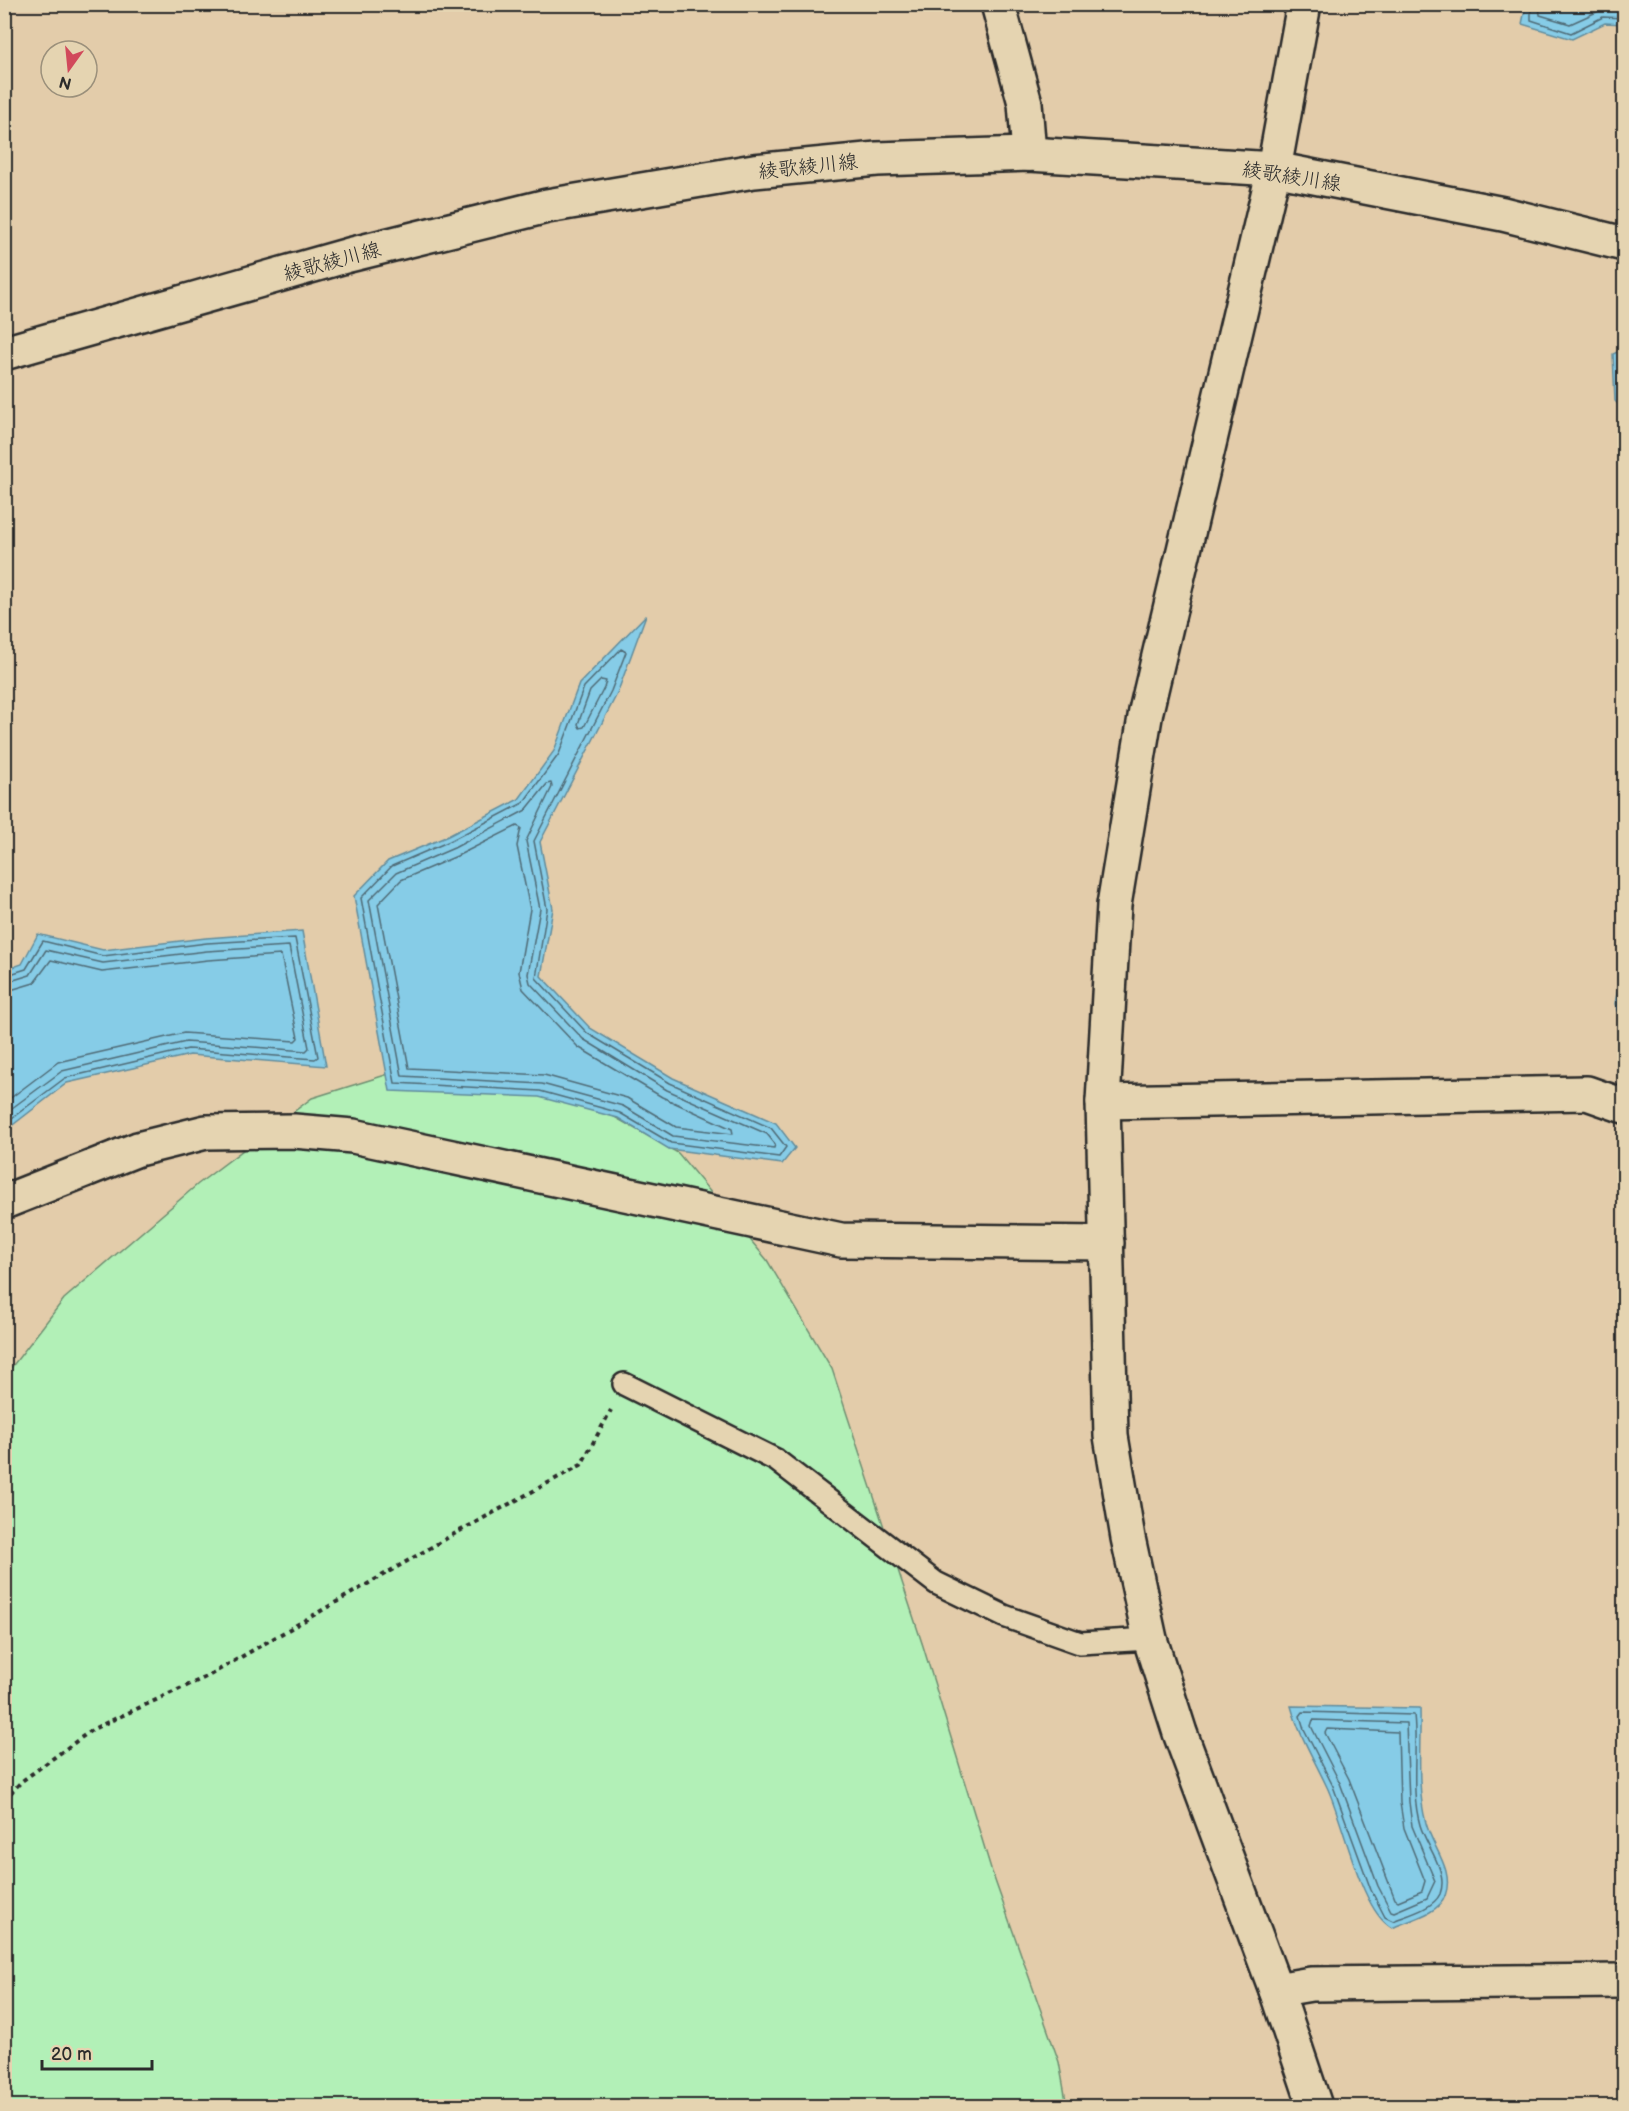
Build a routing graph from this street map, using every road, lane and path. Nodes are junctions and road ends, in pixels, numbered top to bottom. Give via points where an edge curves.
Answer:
1 (998, 4) edge
2 (1304, 4) edge
3 (1029, 154) junction
4 (1274, 170) junction
5 (1624, 244) edge
6 (4, 353) edge
7 (1103, 1102) junction
8 (1624, 1106) edge
9 (4, 1202) edge
10 (1107, 1243) junction
11 (624, 1384) joint
12 (1150, 1639) junction
13 (4, 1800) edge
14 (1624, 1981) edge
15 (1276, 1990) junction
16 (1315, 2106) edge

1 - 3 street via 1025,103
2 - 4 street
3 - 4 street, 綾歌綾川線
3 - 6 street, 綾歌綾川線 via 877,159 754,171 547,206 349,255
4 - 5 street, 綾歌綾川線 via 1503,214
4 - 7 street via 1146,711 1114,904
7 - 8 street via 1587,1092
7 - 10 street
9 - 10 street via 138,1149 206,1132 294,1131 353,1136 841,1240
10 - 12 street via 1111,1436
11 - 12 lane via 776,1460 936,1583 995,1612 1080,1643
11 - 13 path via 581,1466 208,1676 93,1729 22,1781
12 - 15 street via 1180,1733
14 - 15 street via 1311,1984
15 - 16 street

